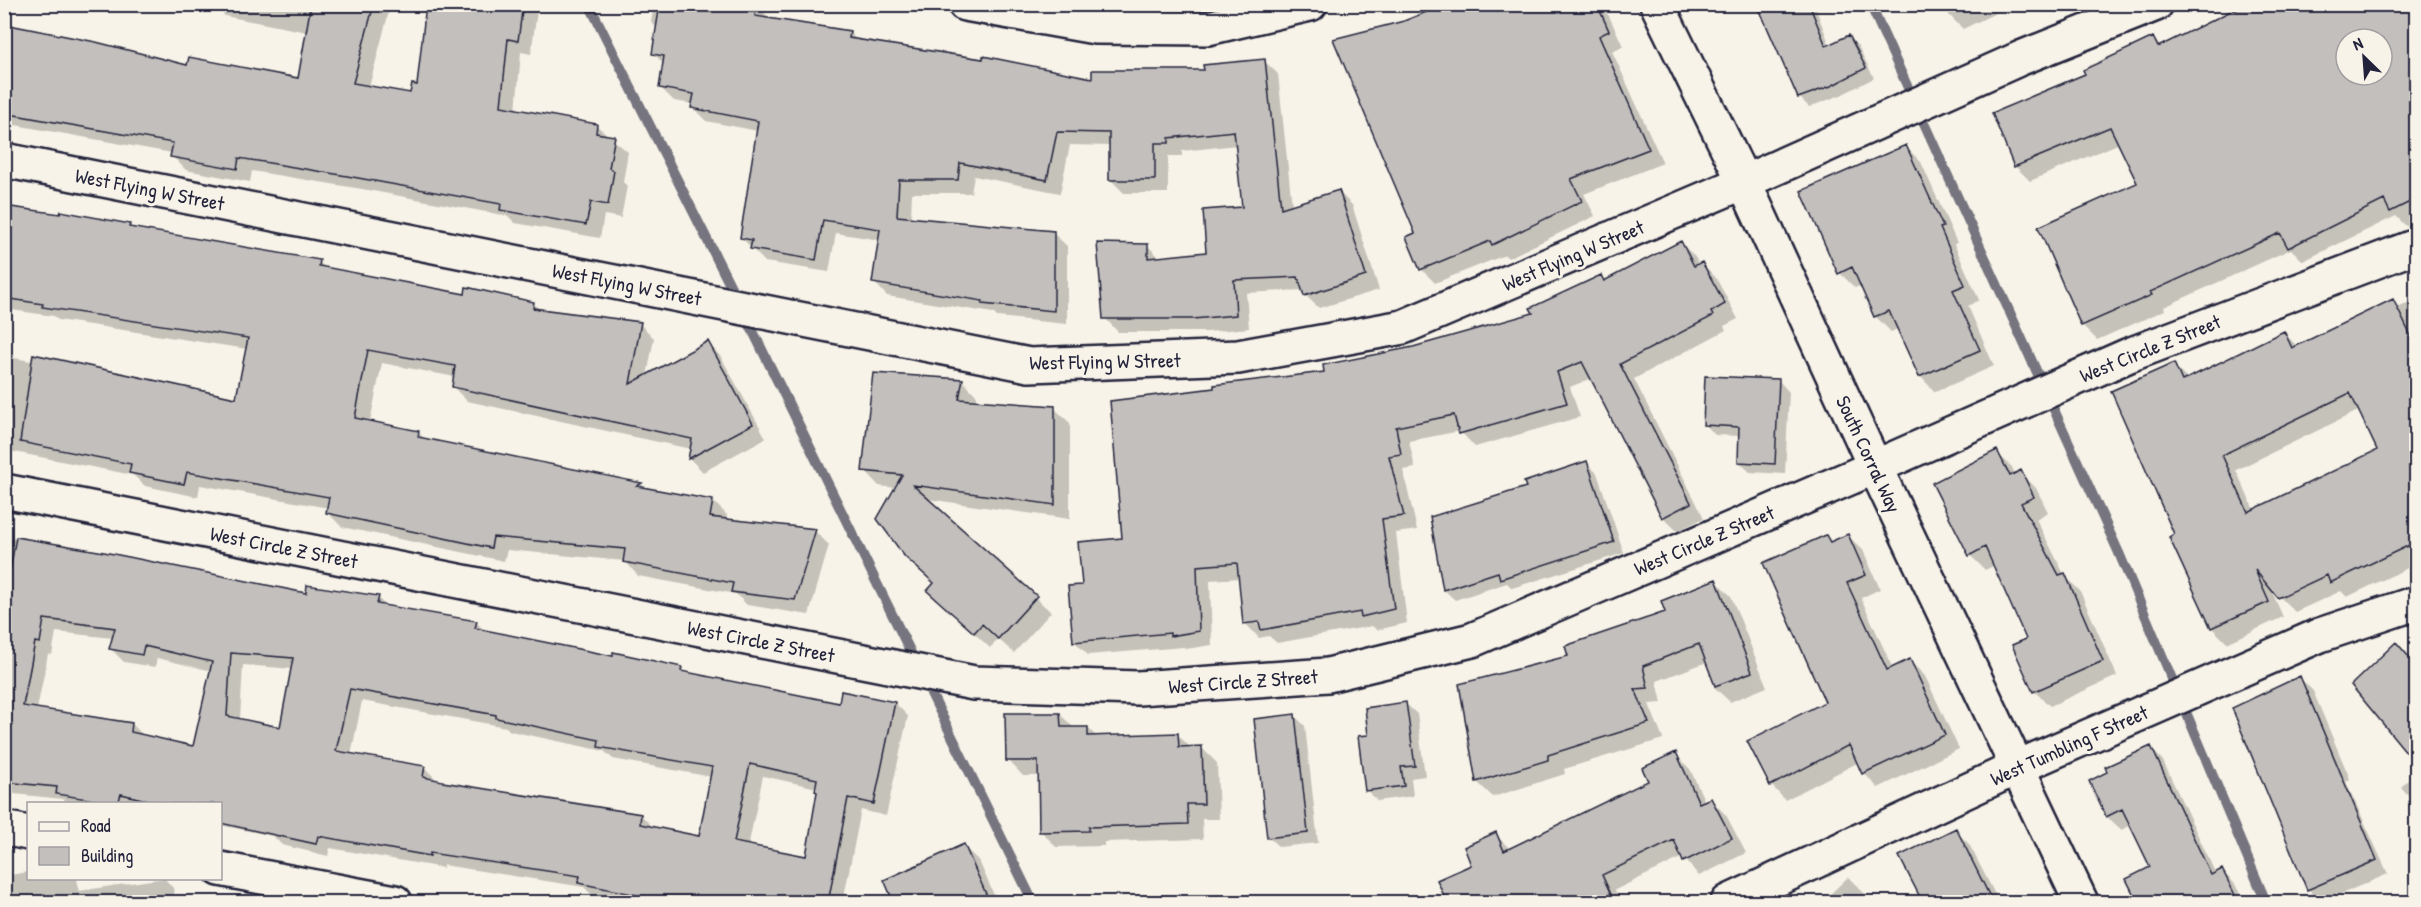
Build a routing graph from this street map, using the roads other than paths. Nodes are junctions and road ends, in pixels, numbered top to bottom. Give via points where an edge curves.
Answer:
1 (965, 4) edge
2 (1310, 4) edge
3 (1657, 4) edge
4 (2156, 4) edge
5 (4, 160) edge
6 (1744, 182) junction
7 (2416, 246) edge
8 (1875, 467) junction
9 (4, 491) edge
10 (2416, 603) edge
11 (2018, 767) junction
12 (4, 828) edge
13 (27, 833) edge
14 (222, 869) edge
15 (395, 903) edge
16 (1728, 903) edge
17 (2081, 903) edge

1 - 2 street via 1095,27 1208,28
3 - 6 street, South Corral Way
4 - 6 street, West Flying W Street via 2022,58
5 - 6 street, West Flying W Street via 1029,365 1238,357 1403,327
6 - 8 street, South Corral Way
7 - 8 street, West Circle Z Street via 2129,355
8 - 9 street, West Circle Z Street via 1472,640 1328,675 1138,688 974,683
8 - 11 street, South Corral Way
10 - 11 street, West Tumbling F Street via 2320,635
11 - 16 street, West Tumbling F Street
11 - 17 street, South Corral Way
12 - 13 street
14 - 15 street

